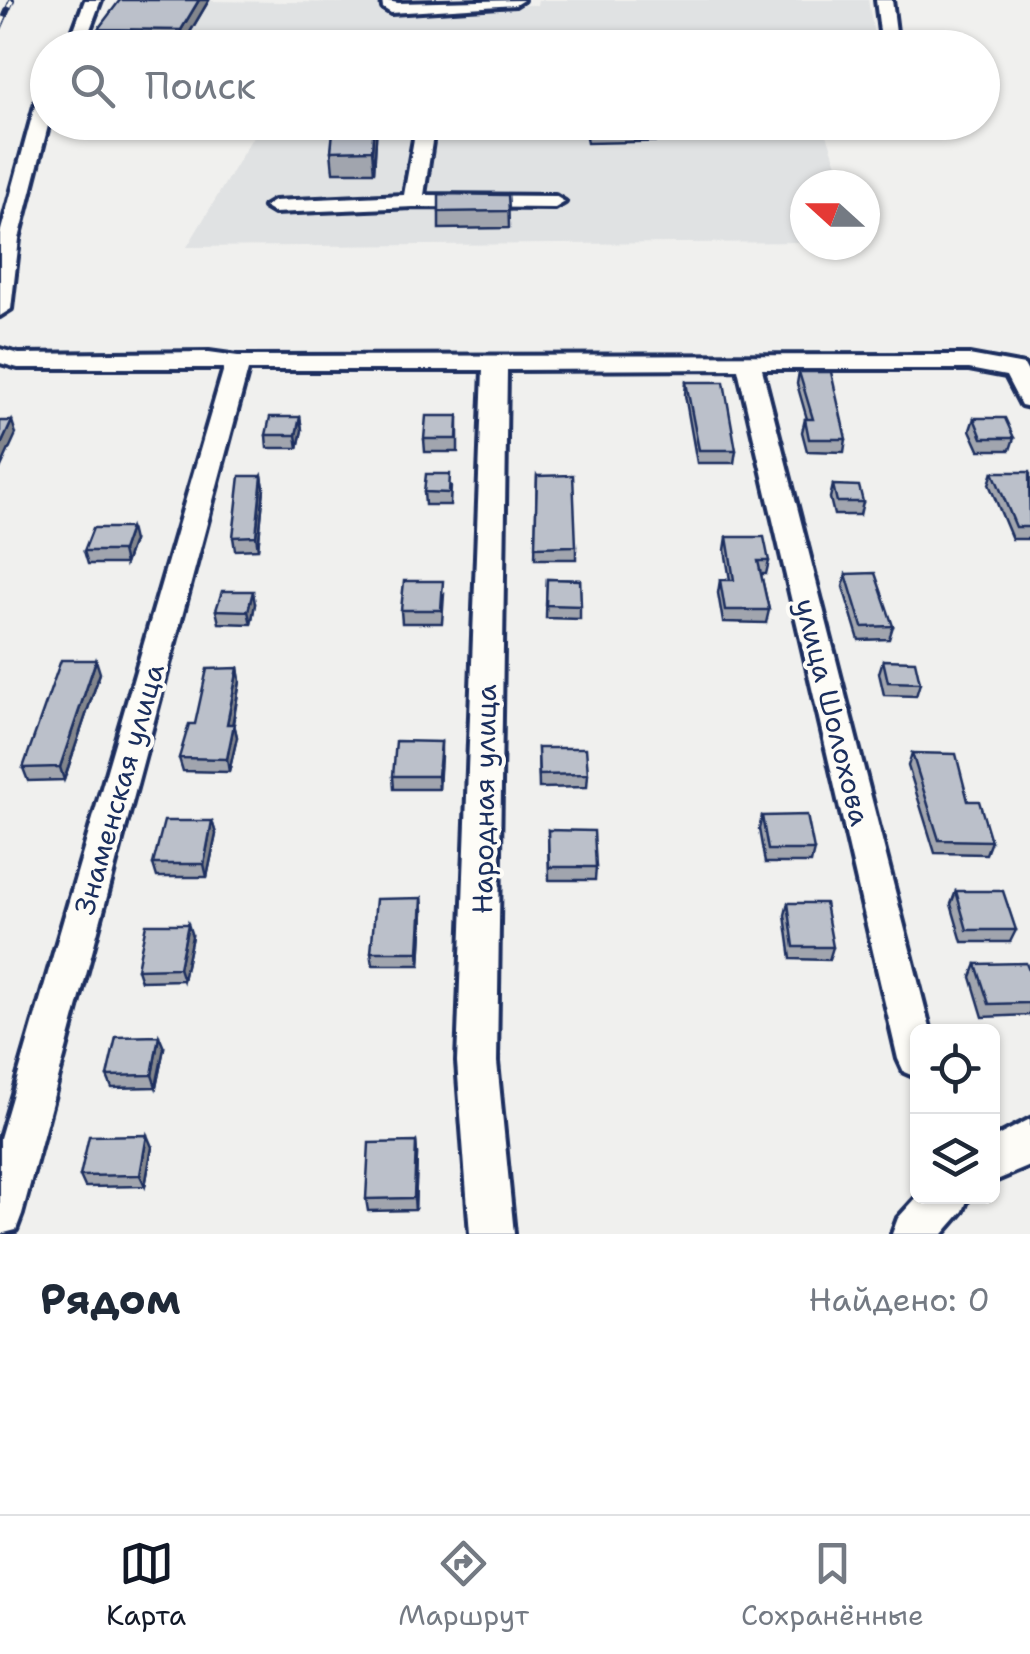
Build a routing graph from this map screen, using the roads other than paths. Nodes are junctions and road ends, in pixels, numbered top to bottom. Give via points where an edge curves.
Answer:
1 (92, 0) edge
2 (390, 0) edge
3 (515, 0) edge
4 (884, 0) edge
5 (80, 30) edge
6 (888, 30) edge
7 (35, 140) edge
8 (423, 140) edge
9 (413, 201) junction
10 (555, 202) dead end
11 (274, 207) dead end
12 (0, 309) edge
13 (0, 356) edge
14 (238, 363) junction
15 (495, 364) junction
16 (749, 365) junction
17 (1030, 400) edge
18 (910, 1026) edge
19 (1030, 1140) edge
20 (1000, 1158) edge
21 (940, 1204) edge
22 (0, 1214) edge
23 (492, 1234) edge
24 (914, 1234) edge

1 - 5 street
2 - 3 street via 392,8
4 - 6 street
7 - 12 street via 9,238
8 - 9 street
9 - 10 street
9 - 11 street
13 - 14 street
14 - 15 street
14 - 22 street, Знаменская улица
15 - 16 street
15 - 23 street, Народная улица via 478,1062
16 - 17 street via 970,362 1015,370
16 - 18 street, улица Шолохова
19 - 20 street
21 - 24 street

